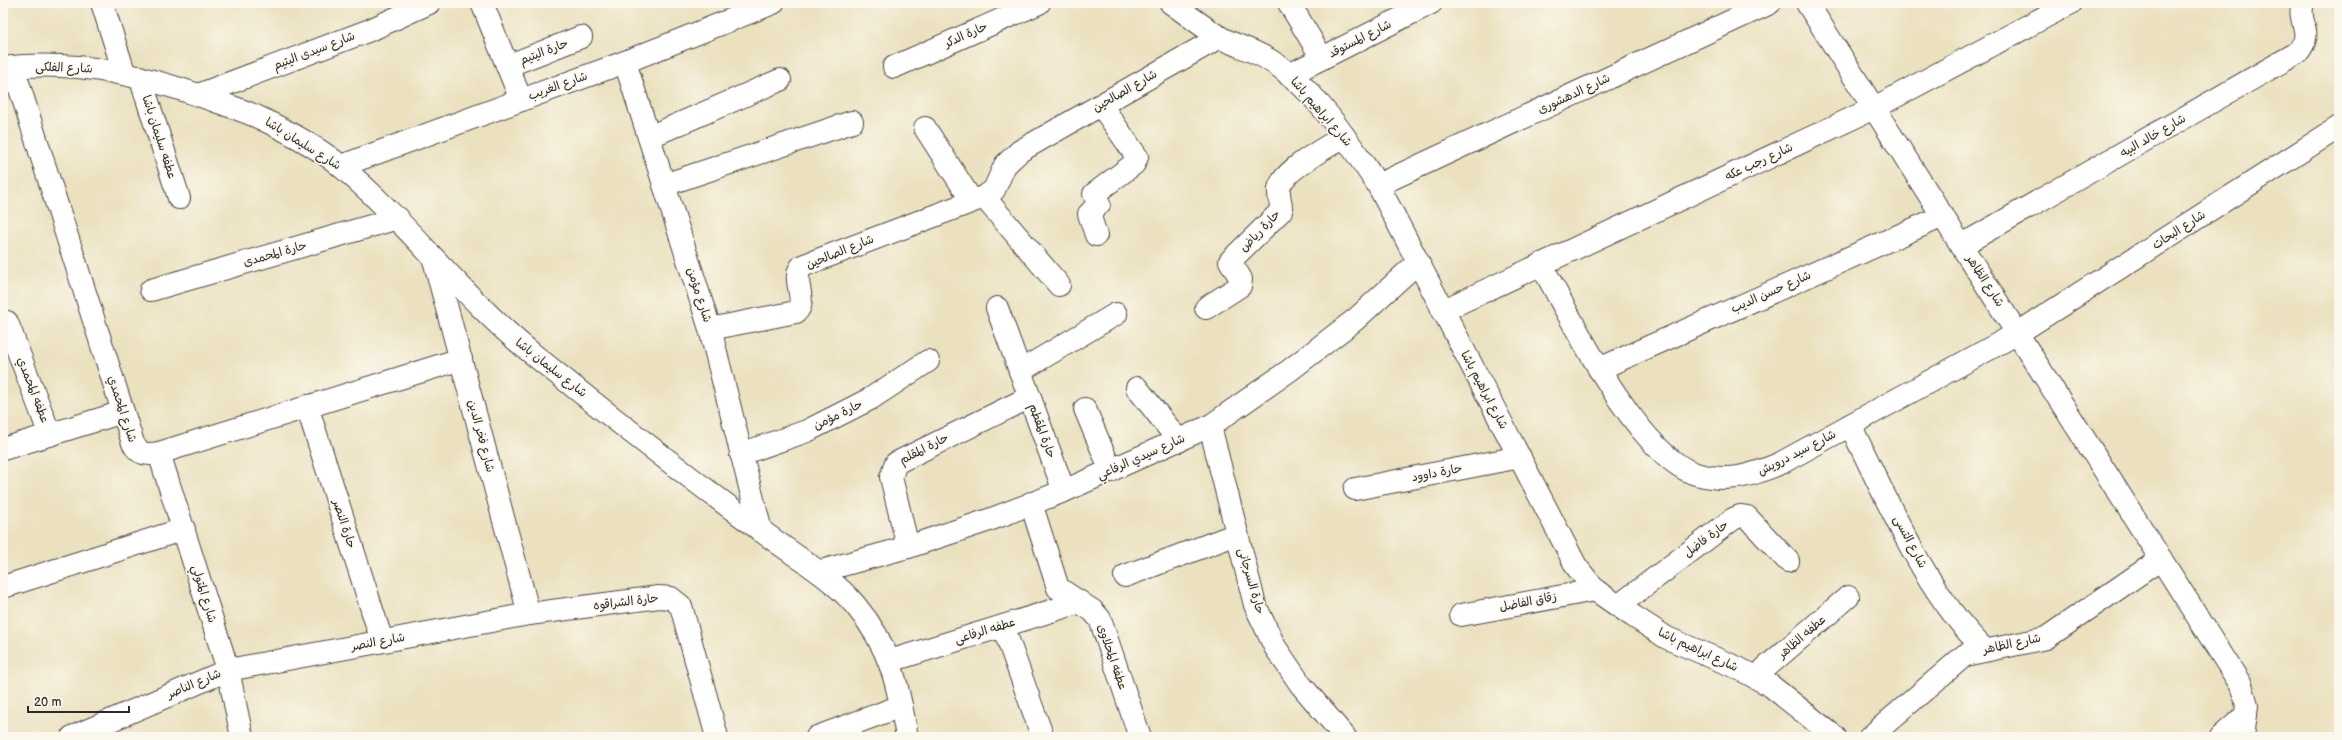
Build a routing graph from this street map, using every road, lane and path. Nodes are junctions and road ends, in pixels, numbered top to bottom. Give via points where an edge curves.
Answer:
1 (102, 3) edge
2 (429, 3) edge
3 (482, 3) edge
4 (773, 3) edge
5 (1039, 3) edge
6 (1171, 3) edge
7 (1289, 3) edge
8 (1431, 3) edge
9 (1770, 3) edge
10 (1807, 3) edge
11 (2071, 3) edge
12 (2303, 3) edge
13 (581, 37) dead end
14 (1220, 37) junction
15 (1322, 58) junction
16 (625, 62) junction
17 (507, 66) junction
18 (8, 67) edge
19 (894, 67) dead end
20 (1289, 74) junction
21 (132, 75) junction
22 (780, 80) dead end
23 (198, 95) junction
24 (521, 100) junction
25 (1101, 105) junction
26 (1874, 108) junction
27 (852, 122) dead end
28 (2339, 126) edge
29 (925, 128) dead end
30 (1344, 136) junction
31 (649, 137) junction
32 (341, 166) junction
33 (664, 185) junction
34 (1378, 185) junction
35 (179, 198) dead end
36 (978, 199) junction
37 (1943, 216) junction
38 (398, 218) junction
39 (1096, 235) dead end
40 (1962, 245) junction
41 (434, 257) junction
42 (1417, 263) junction
43 (1541, 264) junction
44 (1059, 285) dead end
45 (151, 290) dead end
46 (997, 308) dead end
47 (1206, 308) dead end
48 (1442, 311) junction
49 (1116, 314) dead end
50 (7, 322) dead end
51 (710, 329) junction
52 (2018, 333) junction
53 (461, 359) junction
54 (928, 361) dead end
55 (1599, 369) junction
56 (1020, 371) junction
57 (1138, 388) dead end
58 (1030, 397) junction
59 (307, 406) junction
60 (1086, 409) dead end
61 (123, 412) junction
62 (1850, 425) junction
63 (1210, 426) junction
64 (50, 435) junction
65 (1179, 441) junction
66 (3, 449) edge
67 (159, 453) junction
68 (741, 454) junction
69 (1520, 457) junction
70 (1111, 471) junction
71 (1355, 489) dead end
72 (1064, 491) junction
73 (1031, 504) junction
74 (184, 529) junction
75 (761, 531) junction
76 (1237, 534) junction
77 (908, 547) junction
78 (2161, 559) junction
79 (1788, 561) dead end
80 (821, 571) junction
81 (1125, 576) dead end
82 (3, 587) edge
83 (1595, 590) junction
84 (1848, 597) dead end
85 (1080, 602) junction
86 (1618, 606) junction
87 (529, 614) junction
88 (1461, 615) dead end
89 (1003, 626) junction
90 (382, 641) junction
91 (1984, 650) junction
92 (890, 661) junction
93 (228, 670) junction
94 (1755, 677) junction
95 (901, 706) junction
96 (2246, 716) junction
97 (1042, 735) dead end
98 (72, 737) edge
99 (242, 737) edge
100 (717, 737) edge
101 (817, 737) edge
102 (907, 737) edge
103 (1140, 737) edge
104 (1345, 737) edge
105 (1836, 737) edge
106 (1870, 737) edge
107 (2220, 737) edge
108 (2243, 737) edge

1 - 21 street, عطفه سليمان باشا
2 - 23 street, شارع سيدى اليتيم via 370,30
3 - 17 street
4 - 16 street, شارع الغريب
5 - 19 street, حارة الدكر
6 - 14 street, شارع ابراهيم باشا
7 - 15 street
8 - 15 street, شارع المستوقد
9 - 34 street, شارع الدهشورى
10 - 26 street, شارع الظاهر
11 - 26 street, شارع رجب عكه
12 - 40 street, شارع خالد البيه via 2301,11 2306,40 2297,53
13 - 17 street, حارة اليتيم
14 - 20 street, شارع ابراهيم باشا via 1270,60
14 - 25 street, شارع الصالحين
15 - 20 street, شارع المستوقد
16 - 24 street, شارع الغريب
16 - 31 street, شارع مؤمن
17 - 24 street
18 - 21 street, شارع الفلكى via 67,66
18 - 61 street, شارع المحمدي
20 - 30 street, شارع ابراهيم باشا
21 - 23 street, شارع سليمان باشا
21 - 35 street, عطفه سليمان باشا
22 - 31 street
23 - 32 street, شارع سليمان باشا via 260,117
24 - 32 street, شارع الغريب
25 - 36 street, شارع الصالحين via 1012,157 1005,165 998,183
25 - 39 street via 1137,157 1134,164 1094,194 1099,204 1089,214
26 - 37 street, شارع الظاهر
26 - 43 street, شارع رجب عكه
27 - 33 street
28 - 52 street, شارع البحات
29 - 36 street
30 - 34 street, شارع ابراهيم باشا
30 - 47 street, حارة رياض via 1292,171 1283,181 1279,189 1281,211 1230,261 1241,279 1240,286
31 - 33 street, شارع مؤمن
32 - 38 street, شارع سليمان باشا
33 - 51 street, شارع مؤمن
34 - 42 street, شارع ابراهيم باشا
36 - 44 street
36 - 51 street, شارع الصالحين via 802,266 798,273 800,305 796,312
37 - 40 street, شارع الظاهر
37 - 55 street, شارع حسن الديب
38 - 41 street, شارع سليمان باشا
38 - 45 street, حارة المحمدى
40 - 52 street, شارع الظاهر
41 - 53 street, شارع فخر الدين
41 - 75 street, شارع سليمان باشا via 490,318
42 - 48 street, شارع ابراهيم باشا
42 - 63 street, شارع سيدي الرفاعي via 1356,319 1290,370
43 - 48 street, شارع رجب عكه
43 - 55 street, شارع سيد درويش
46 - 56 street, حارة المقطم
48 - 69 street, شارع ابراهيم باشا
49 - 56 street
50 - 64 street, عطفه المحمدي
51 - 68 street, شارع مؤمن
52 - 62 street, شارع سيد درويش
52 - 78 street, شارع الظاهر
53 - 59 street, شارع المحمدي
53 - 87 street, شارع فخر الدين
54 - 68 street, حارة مؤمن via 856,406 807,430
55 - 62 street, شارع سيد درويش via 1649,438 1669,460 1695,473 1724,479 1753,476
56 - 58 street, حارة المقطم
57 - 65 street
58 - 72 street, حارة المقطم
58 - 77 street, حارة المقلم via 896,463 891,477
59 - 67 street, شارع المحمدي
59 - 90 street, حارة النصر
60 - 70 street
61 - 64 street
61 - 67 street, شارع المحمدي via 136,448 144,454
62 - 91 street, شارع التسى via 1935,588 1968,634
63 - 65 street, شارع سيدي الرفاعي
63 - 76 street, حارة السرجانى
64 - 66 street
65 - 70 street, شارع سيدي الرفاعي
67 - 74 street, شارع المتولي
68 - 75 street, شارع مؤمن
69 - 71 street, حارة داوود
69 - 83 street, شارع ابراهيم باشا via 1576,566
70 - 72 street, شارع سيدي الرفاعي
72 - 73 street, شارع سيدي الرفاعي
73 - 77 street, شارع سيدي الرفاعي
73 - 85 street, عطفه المحلاوى via 1058,588
74 - 82 street
74 - 93 street, شارع المتولي
75 - 80 street, شارع سليمان باشا
76 - 81 street
76 - 104 street, حارة السرجانى via 1255,605 1275,647 1301,685
77 - 80 street, شارع سيدي الرفاعي
78 - 91 street, شارع الظاهر via 2046,638
78 - 96 street, شارع الظاهر via 2241,685 2247,705
79 - 86 street, حارة فاضل via 1748,517 1740,516
80 - 92 street, شارع سليمان باشا via 856,606 875,632
83 - 86 street, شارع ابراهيم باشا
83 - 88 street, زقاق الفاضل
84 - 94 street, عطفه الظاهر
85 - 89 street, عطفه الرفاعى
85 - 103 street, عطفه المحلاوى via 1093,610 1100,619
86 - 94 street, شارع ابراهيم باشا via 1667,638
87 - 90 street, شارع النصر
87 - 100 street, حارة الشراقوه via 659,597 672,598 681,606
89 - 92 street, عطفه الرفاعى
89 - 97 street
90 - 93 street, شارع النصر
91 - 106 street, شارع الظاهر via 1960,658
92 - 95 street, شارع سليمان باشا via 898,684
93 - 98 street, شارع الناصر
93 - 99 street, شارع المتولي
94 - 105 street, شارع ابراهيم باشا via 1771,686
95 - 101 street
95 - 102 street, شارع سليمان باشا
96 - 107 street
96 - 108 street, شارع الظاهر

